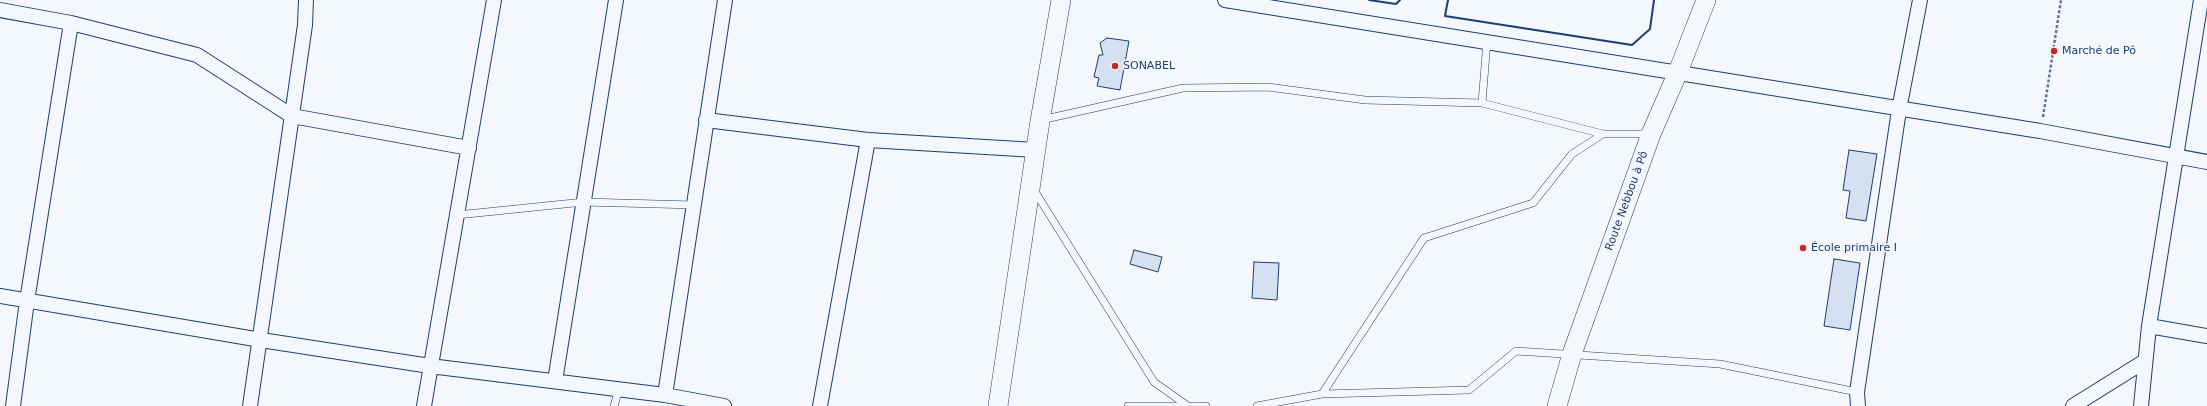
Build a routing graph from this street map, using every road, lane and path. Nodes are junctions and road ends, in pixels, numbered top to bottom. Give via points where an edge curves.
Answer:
1 (306, 0) edge
2 (494, 0) edge
3 (616, 0) edge
4 (725, 0) edge
5 (1062, 0) edge
6 (1225, 0) edge
7 (1706, 0) edge
8 (1920, 0) edge
9 (2061, 0) edge
10 (2201, 0) edge
11 (0, 10) edge
12 (71, 23) junction
13 (1487, 41) junction
14 (1678, 72) junction
15 (1482, 103) junction
16 (1899, 110) junction
17 (292, 116) junction
18 (706, 120) junction
19 (1040, 121) junction
20 (2040, 131) junction
21 (1603, 134) junction
22 (1651, 134) junction
23 (868, 140) junction
24 (470, 148) junction
25 (1036, 150) junction
26 (2176, 155) junction
27 (2207, 162) edge
28 (1031, 186) junction
29 (584, 202) junction
30 (694, 206) junction
31 (457, 215) junction
32 (0, 296) edge
33 (27, 301) junction
34 (2149, 326) junction
35 (2207, 336) edge
36 (261, 340) junction
37 (1572, 354) junction
38 (2145, 361) junction
39 (430, 366) junction
40 (555, 381) junction
41 (619, 389) junction
42 (1857, 392) junction
43 (1322, 394) junction
44 (665, 396) junction
45 (13, 406) edge
46 (250, 406) edge
47 (424, 406) edge
48 (614, 406) edge
49 (724, 406) edge
50 (820, 406) edge
51 (998, 406) edge
52 (1128, 406) edge
53 (1187, 406) edge
54 (1206, 406) edge
55 (1257, 406) edge
56 (1557, 406) edge
57 (1858, 406) edge
58 (2073, 406) edge
59 (2141, 406) edge

1 - 17 street via 305,25
2 - 24 street
3 - 29 street
4 - 18 street
5 - 19 main road
6 - 13 street
7 - 14 main road, Route Nebbou à Pô
8 - 16 street
9 - 20 path
10 - 26 street
11 - 12 street
12 - 17 street via 197,55
12 - 33 street
13 - 14 street
13 - 15 lane
14 - 16 street
14 - 22 main road, Route Nebbou à Pô
15 - 19 lane via 1365,100 1268,87 1183,88
15 - 21 lane
16 - 20 street
16 - 42 street
17 - 24 street
17 - 36 street
18 - 23 street
18 - 30 street
19 - 25 main road
20 - 26 street
21 - 22 lane
21 - 43 lane via 1572,154 1533,203 1424,238
22 - 37 main road, Route Nebbou à Pô
23 - 25 street
23 - 50 street
24 - 31 street
25 - 28 main road
26 - 27 street
26 - 34 street
28 - 51 main road
28 - 53 lane via 1154,382
29 - 30 lane
29 - 31 lane
29 - 40 street
30 - 44 street
31 - 39 street
32 - 33 street
33 - 36 street
33 - 45 street
34 - 35 street
34 - 38 street
36 - 39 street
36 - 46 street
37 - 42 lane via 1720,364
37 - 43 lane via 1516,351 1468,390
37 - 56 main road, Route Nebbou à Pô
38 - 58 street
38 - 59 street
39 - 40 street
39 - 47 street
40 - 41 street
41 - 44 street
41 - 48 lane
42 - 57 street
43 - 55 lane
44 - 49 street
52 - 53 lane
53 - 54 lane

